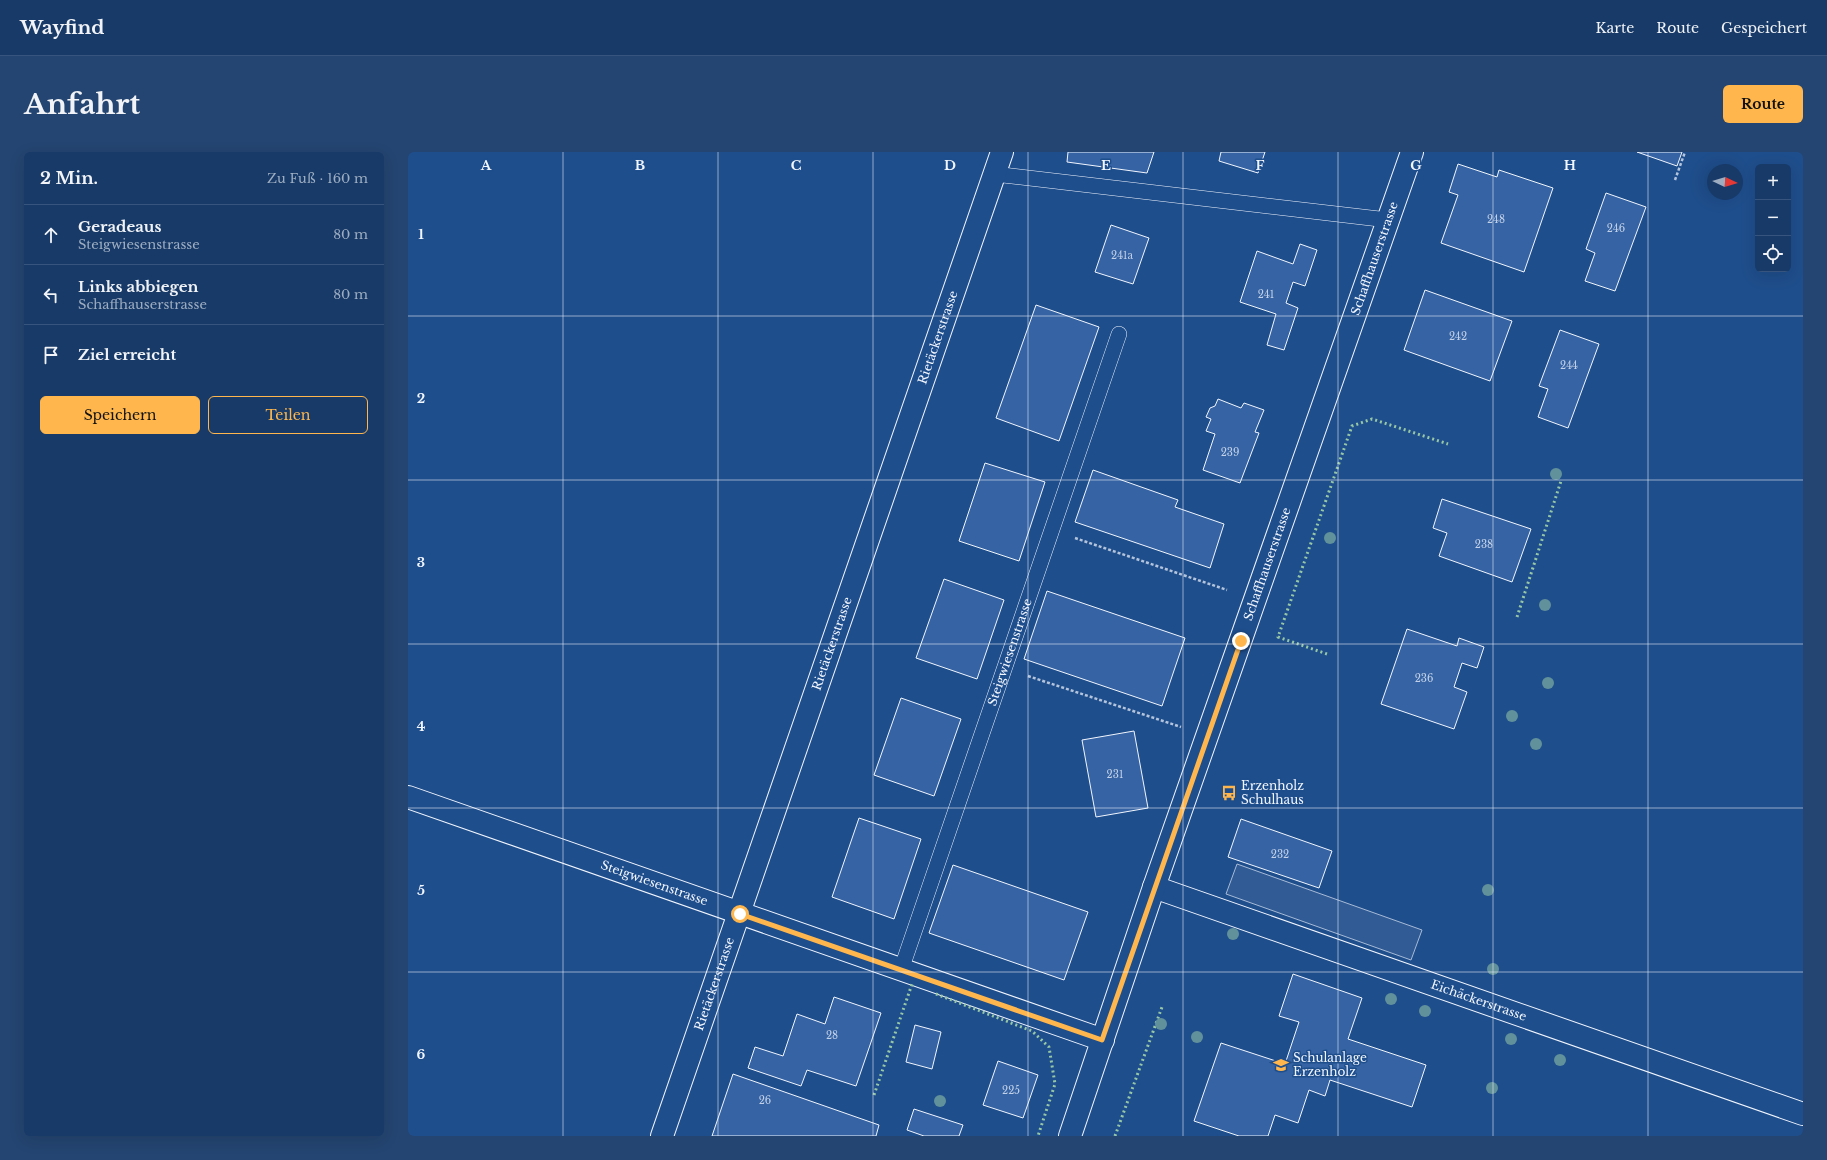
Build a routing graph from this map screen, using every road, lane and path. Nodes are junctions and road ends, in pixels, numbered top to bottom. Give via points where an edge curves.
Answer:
1 (1002, 152) edge
2 (1412, 152) edge
3 (1684, 152) edge
4 (994, 174) junction
5 (1675, 180) dead end
6 (1388, 220) junction
7 (1119, 334) dead end
8 (1052, 530) junction
9 (1234, 592) dead end
10 (1005, 668) junction
11 (1186, 729) dead end
12 (408, 797) edge
13 (1154, 887) junction
14 (740, 914) junction
15 (901, 970) junction
16 (1102, 1040) junction
17 (1803, 1114) edge
18 (662, 1136) edge
19 (1070, 1136) edge

1 - 4 street, Rietäckerstrasse
2 - 6 street, Schaffhauserstrasse
3 - 5 path
4 - 6 lane
4 - 14 street, Rietäckerstrasse
6 - 13 street, Schaffhauserstrasse
7 - 8 lane, Steigwiesenstrasse
8 - 9 path
8 - 10 lane, Steigwiesenstrasse
10 - 11 path
10 - 15 lane, Steigwiesenstrasse
12 - 14 street, Steigwiesenstrasse
13 - 16 street, Schaffhauserstrasse
13 - 17 street, Eichäckerstrasse
14 - 15 street, Steigwiesenstrasse
14 - 18 street, Rietäckerstrasse
15 - 16 street, Steigwiesenstrasse
16 - 19 street, Schaffhauserstrasse

